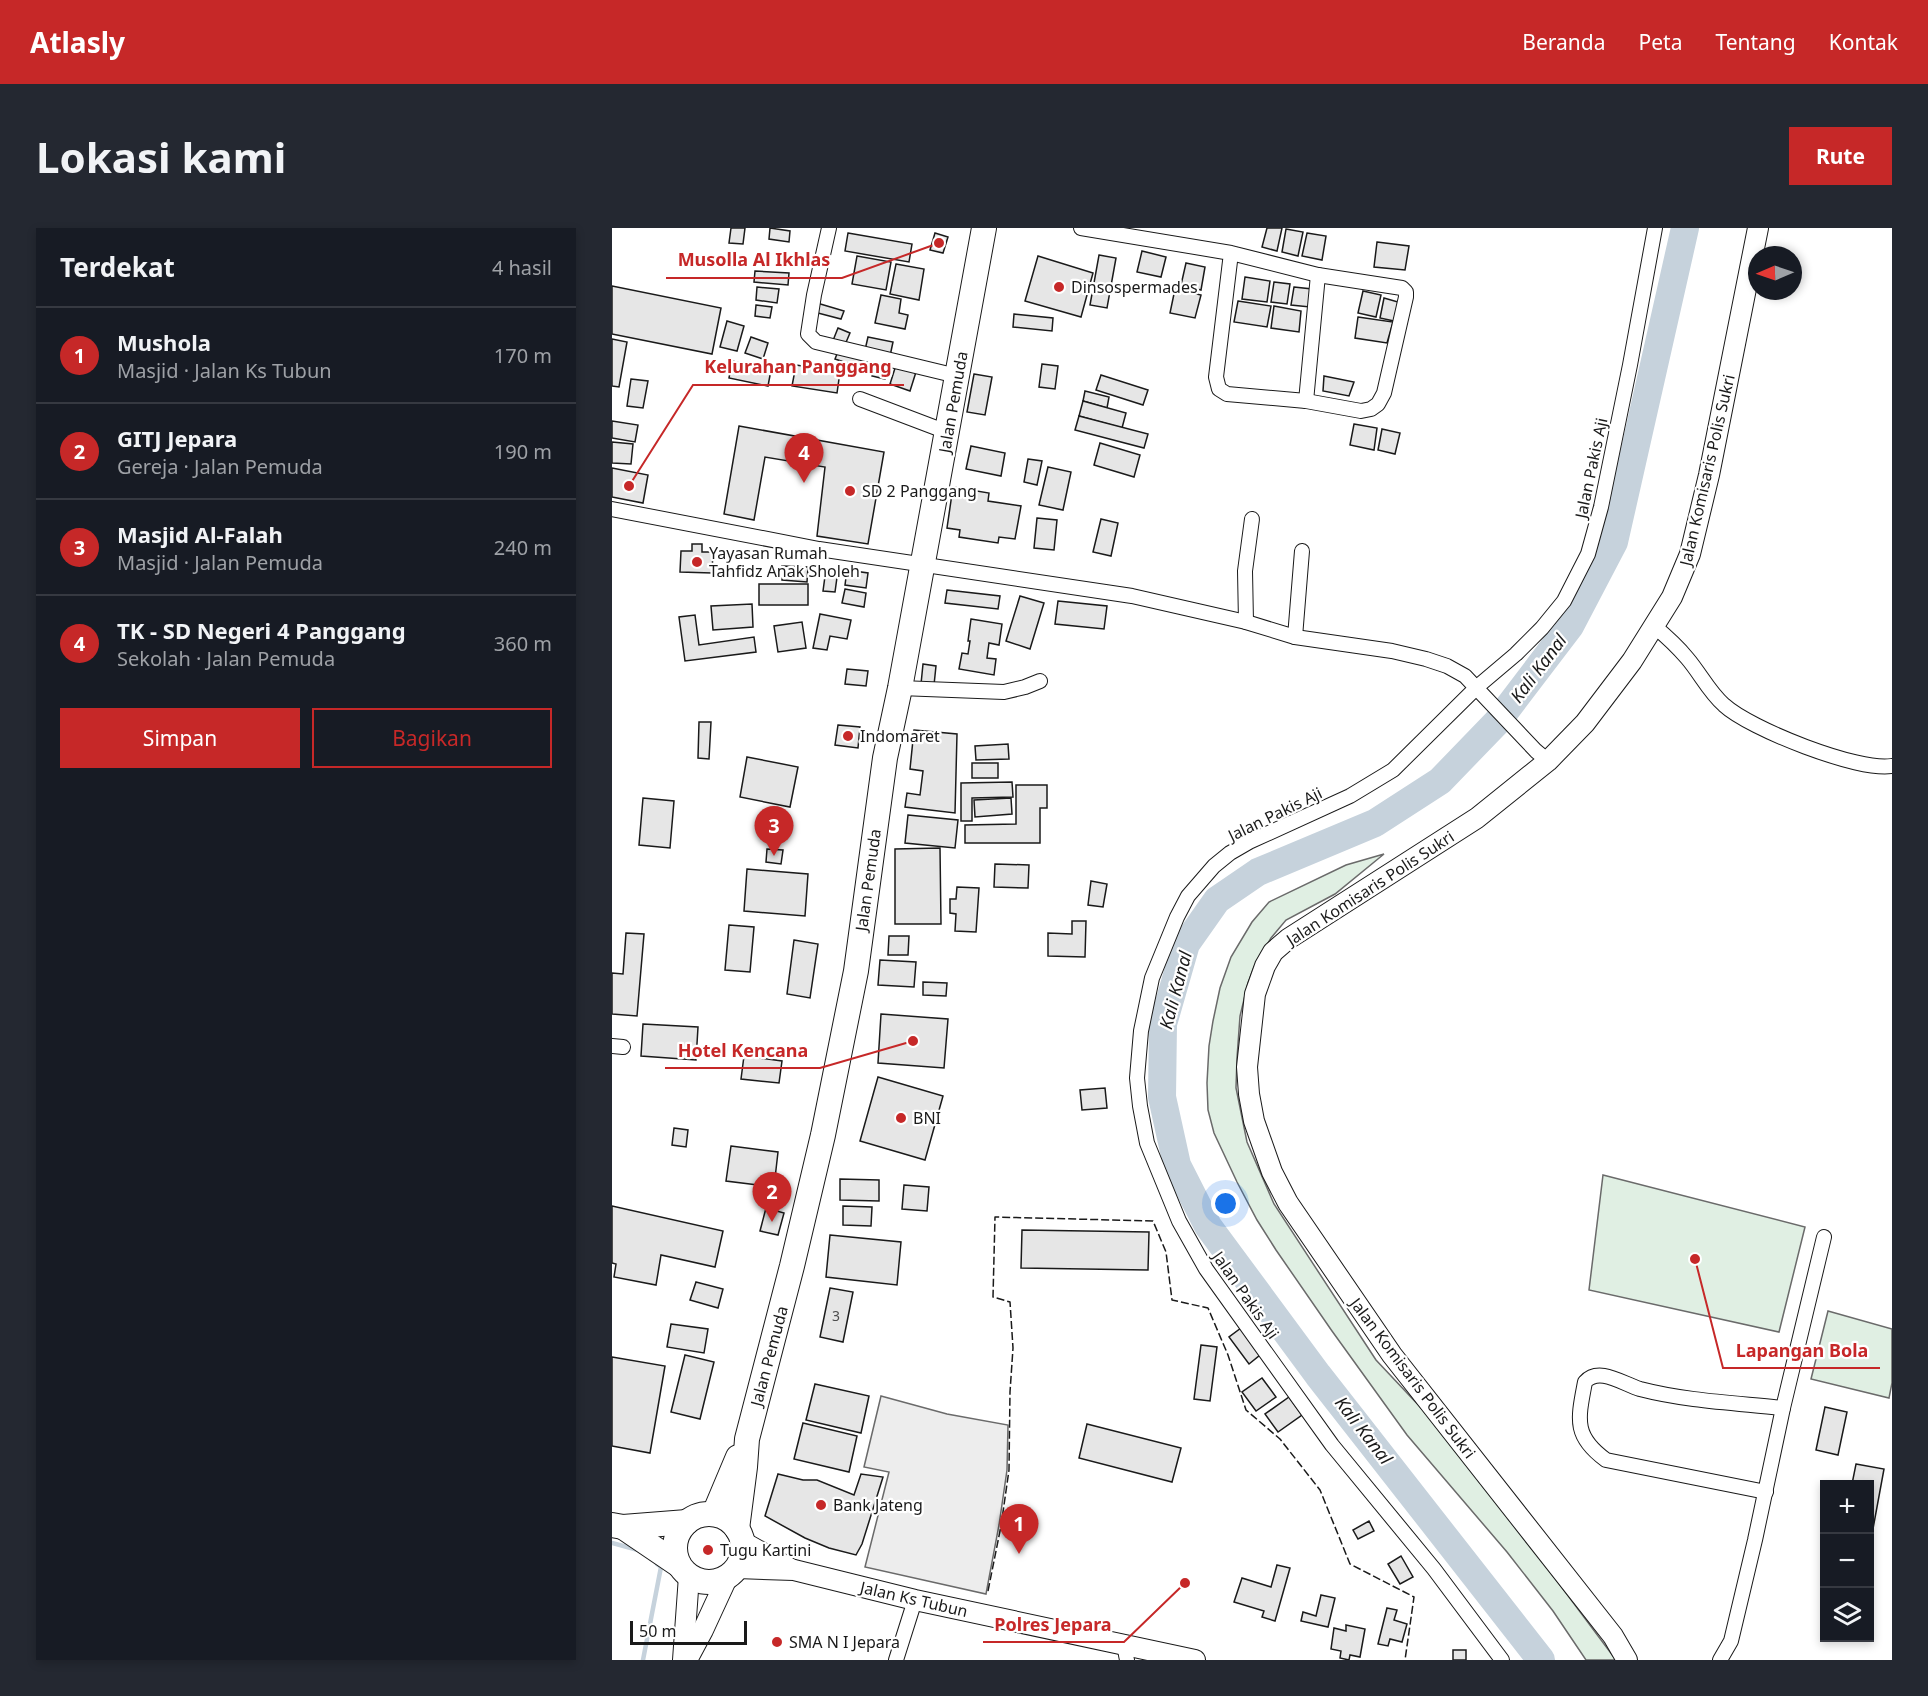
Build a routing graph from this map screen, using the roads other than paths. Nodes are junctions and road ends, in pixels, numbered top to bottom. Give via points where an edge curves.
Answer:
1 (829, 228) edge
2 (984, 228) edge
3 (1081, 228) edge
4 (1655, 228) edge
5 (1758, 228) edge
6 (1231, 253) junction
7 (1318, 275) junction
8 (957, 376) junction
9 (860, 399) dead end
10 (1306, 401) junction
11 (947, 432) junction
12 (612, 510) edge
13 (1252, 519) dead end
14 (1302, 551) dead end
15 (922, 565) junction
16 (1246, 622) junction
17 (1654, 626) junction
18 (1295, 637) junction
19 (1040, 681) dead end
20 (1477, 687) junction
21 (900, 688) junction
22 (1542, 756) junction
23 (1892, 766) edge
24 (1824, 1237) dead end
25 (1783, 1408) junction
26 (747, 1439) junction
27 (1766, 1492) junction
28 (714, 1514) junction
29 (687, 1522) junction
30 (617, 1526) edge
31 (740, 1535) junction
32 (684, 1570) junction
33 (794, 1570) junction
34 (732, 1573) junction
35 (915, 1600) junction
36 (1125, 1653) edge
37 (685, 1660) edge
38 (896, 1660) edge
39 (1196, 1660) edge
40 (1502, 1660) edge
41 (1628, 1660) edge
42 (1720, 1660) edge

1 - 8 street via 814,295 808,334 811,338
2 - 8 highway, Jalan Pemuda
3 - 6 street
4 - 20 street, Jalan Pakis Aji via 1601,507 1588,554 1564,601 1542,628
5 - 17 main road, Jalan Komisaris Polis Sukri via 1690,555
6 - 7 street
6 - 10 street via 1216,377 1219,389 1227,394
7 - 10 street
7 - 10 street via 1402,288 1406,297 1384,393 1378,404 1361,411
8 - 11 highway, Jalan Pemuda
9 - 11 street
11 - 15 highway, Jalan Pemuda
12 - 15 street
13 - 16 street via 1245,570
14 - 18 street
15 - 16 street via 1132,596
15 - 21 highway, Jalan Pemuda
16 - 18 street
17 - 22 main road, Jalan Komisaris Polis Sukri via 1585,723
17 - 23 street via 1689,659 1725,706 1756,726 1832,756
18 - 20 street via 1426,659 1466,676
19 - 21 street via 1004,692
20 - 22 street
20 - 40 street, Jalan Pakis Aji via 1393,770 1350,796 1249,842 1200,880 1177,917 1152,978 1141,1031 1137,1078 1147,1143 1179,1221 1206,1269 1332,1445 1434,1569
21 - 26 highway, Jalan Pemuda via 885,758 856,971 823,1135
22 - 41 main road, Jalan Komisaris Polis Sukri via 1477,818 1273,952 1255,994 1247,1067 1249,1094 1263,1149 1288,1203 1392,1355
24 - 25 street
25 - 27 street
25 - 27 street via 1687,1398 1644,1390 1604,1375 1585,1382 1579,1410 1584,1439 1606,1460
26 - 28 highway
26 - 31 highway, Jalan Pemuda
27 - 42 street via 1731,1641
28 - 29 highway via 700,1515
28 - 31 highway via 727,1519
29 - 30 highway
29 - 32 highway via 675,1542 675,1554
30 - 32 highway
31 - 33 main road
31 - 34 highway via 742,1555
32 - 34 highway via 701,1582 715,1582
32 - 37 main road
33 - 34 main road, Jalan Ks Tubun
33 - 35 main road, Jalan Ks Tubun
34 - 37 main road
35 - 36 main road, Jalan Ks Tubun
35 - 38 street
36 - 39 main road, Jalan Ks Tubun

